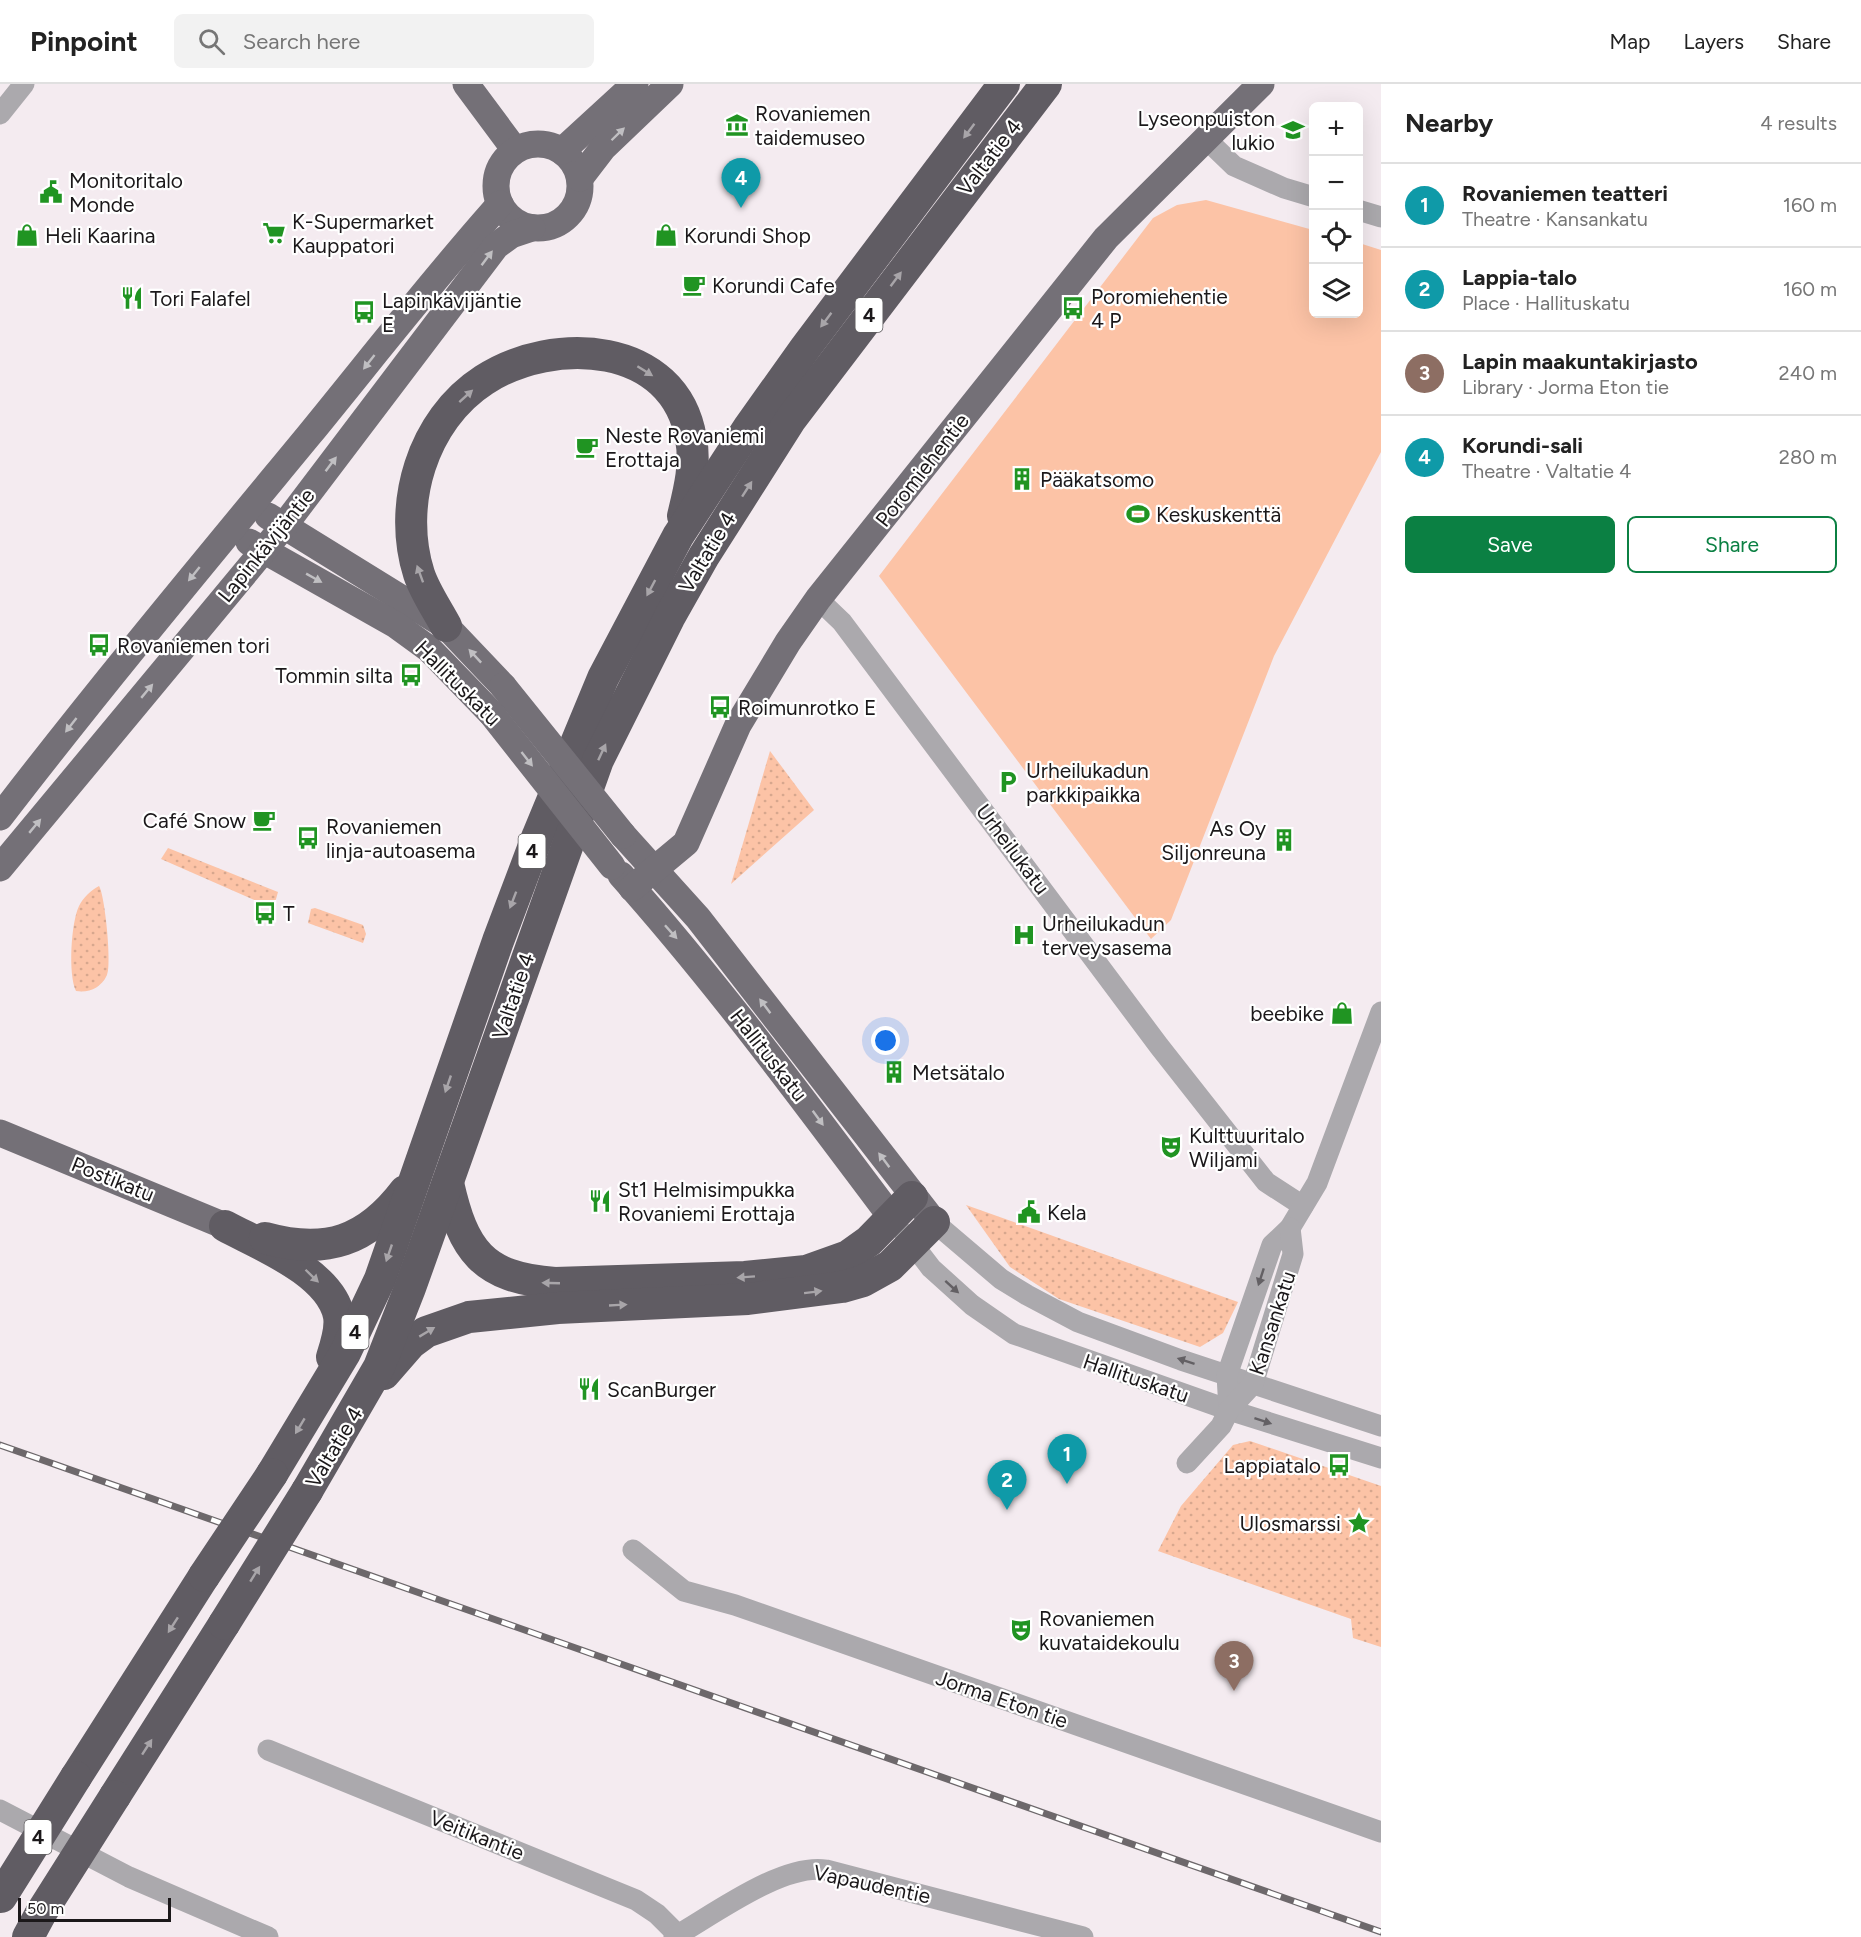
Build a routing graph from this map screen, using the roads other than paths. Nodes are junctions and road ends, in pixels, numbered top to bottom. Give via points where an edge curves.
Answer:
1 (24, 84) edge
2 (466, 84) edge
3 (634, 84) edge
4 (670, 84) edge
5 (1004, 84) edge
6 (1046, 84) edge
7 (1261, 84) edge
8 (0, 114) edge
9 (1206, 140) junction
10 (515, 150) junction
11 (562, 151) junction
12 (580, 178) junction
13 (1309, 195) edge
14 (500, 204) junction
15 (1363, 211) edge
16 (1381, 217) edge
17 (532, 228) junction
18 (252, 504) junction
19 (283, 527) junction
20 (231, 529) junction
21 (678, 536) junction
22 (262, 551) junction
23 (818, 599) junction
24 (446, 626) junction
25 (0, 817) edge
26 (0, 868) edge
27 (653, 869) junction
28 (632, 888) junction
29 (1381, 1012) edge
30 (0, 1133) edge
31 (414, 1178) junction
32 (448, 1183) junction
33 (1303, 1206) junction
34 (902, 1207) junction
35 (225, 1226) junction
36 (1290, 1228) junction
37 (923, 1233) junction
38 (1227, 1375) junction
39 (1253, 1384) junction
40 (322, 1389) junction
41 (359, 1405) junction
42 (1229, 1410) junction
43 (1381, 1426) edge
44 (1381, 1458) edge
45 (1187, 1463) dead end
46 (633, 1550) dead end
47 (268, 1750) dead end
48 (0, 1810) edge
49 (1381, 1832) edge
50 (1, 1898) edge
51 (35, 1925) edge
52 (701, 1930) edge
53 (676, 1936) edge
54 (268, 1937) edge
55 (1083, 1937) edge

1 - 8 street
2 - 10 main road
3 - 11 main road
12 -> 4 main road via 603,148
5 -> 21 highway, Valtatie 4 / 4 via 806,347
32 -> 6 highway, Valtatie 4 / 4 via 598,760 669,618 791,419
7 - 9 main road, Poromiehentie
9 - 13 street via 1234,166
9 - 23 main road, Poromiehentie via 1106,237
10 - 11 main road via 539,144
10 - 14 main road via 497,174
11 - 12 main road
12 - 17 main road via 576,204 567,217 551,226
14 - 17 main road via 513,220
14 -> 18 main road, Lapinkävijäntie via 442,269
15 - 16 street
19 -> 17 main road, Lapinkävijäntie via 496,246 511,235
18 - 19 main road, Hallituskatu
18 - 20 main road, Lapinkävijäntie
19 - 22 main road, Lapinkävijäntie
19 - 24 main road, Hallituskatu
20 - 22 main road, Hallituskatu
20 -> 25 main road, Lapinkävijäntie
24 -> 21 highway via 419,575 413,546 411,515 420,465 428,445 459,402 483,380 530,358 560,352 620,358 645,369 665,385 680,406 693,456
21 -> 31 highway, Valtatie 4 / 4 via 603,678 546,814
26 -> 22 main road, Lapinkävijäntie
22 -> 28 main road, Hallituskatu, bridge via 396,625 429,649 491,713
23 - 27 main road, Poromiehentie via 738,725 686,843
23 - 33 street, Urheilukatu via 842,622 1266,1182
27 -> 24 main road, Hallituskatu, bridge via 503,686
27 - 28 main road, Poromiehentie
34 -> 27 main road, Hallituskatu via 698,918
28 -> 34 main road, Hallituskatu
29 - 33 street, Kansankatu via 1328,1157
30 - 35 main road, Postikatu
31 - 35 highway via 382,1219 341,1241 306,1246
31 -> 40 highway, Valtatie 4 / 4 via 380,1279 345,1353
34 -> 32 highway via 869,1241 848,1256 806,1271 745,1277 555,1283 531,1281 492,1267 472,1248 457,1222
32 - 41 highway, Valtatie 4 / 4 via 379,1366
33 - 36 street, Kansankatu
34 - 37 main road, Hallituskatu
35 -> 40 highway via 304,1269 334,1301 339,1317
36 -> 38 street, Kansankatu via 1272,1245
36 - 39 street, Kansankatu via 1293,1254
38 -> 37 street, Hallituskatu via 1078,1322
41 -> 37 highway via 411,1343 447,1322 558,1308 817,1292 863,1281 890,1266
37 -> 42 street, Hallituskatu via 931,1268 1014,1334
38 - 39 street, Hallituskatu
38 - 42 street, Kansankatu
39 - 42 street, Kansankatu
39 - 43 street, Hallituskatu
40 -> 50 highway, Valtatie 4 / 4, bridge via 272,1474
51 -> 41 highway, Valtatie 4 / 4, bridge
42 -> 44 street, Hallituskatu
42 - 45 street, Kansankatu via 1221,1426
46 - 49 street, Jorma Eton tie via 684,1591 735,1605
47 - 53 street, Veitikantie via 636,1900 657,1914
48 - 54 street via 129,1877
52 - 53 street, Vapaudentie
52 - 55 street, Vapaudentie via 783,1875 817,1868

